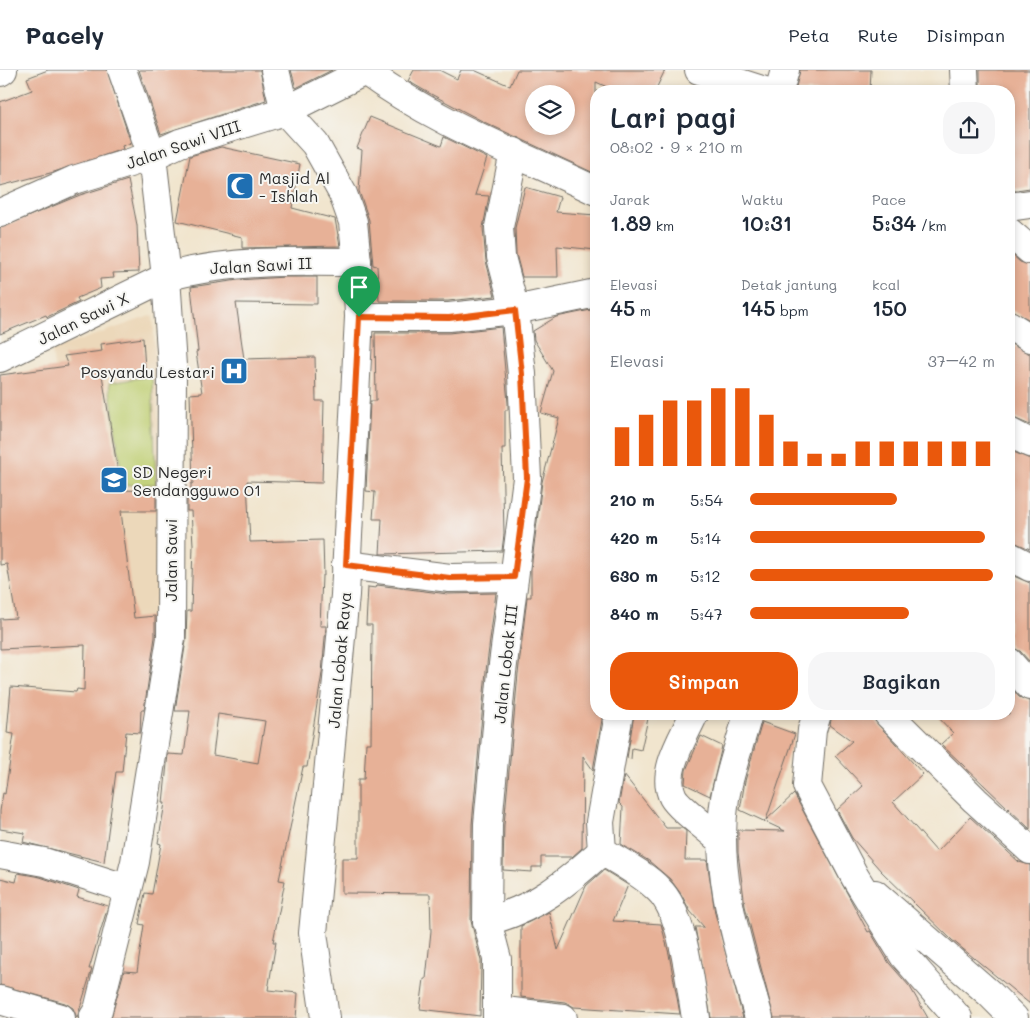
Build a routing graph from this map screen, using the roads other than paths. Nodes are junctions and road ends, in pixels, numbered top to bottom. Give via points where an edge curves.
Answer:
1 (122, 70) edge
2 (274, 70) edge
3 (365, 70) edge
4 (699, 70) edge
5 (785, 70) edge
6 (964, 70) edge
7 (746, 85) edge
8 (781, 85) edge
9 (965, 85) edge
10 (285, 111) junction
11 (514, 152) junction
12 (152, 156) junction
13 (590, 188) edge
14 (1030, 204) edge
15 (1015, 206) edge
16 (0, 213) edge
17 (1015, 237) edge
18 (1030, 250) edge
19 (357, 262) junction
20 (166, 277) junction
21 (590, 294) edge
22 (515, 310) junction
23 (359, 317) junction
24 (1015, 329) edge
25 (1030, 338) edge
26 (0, 358) edge
27 (1015, 435) edge
28 (1030, 443) edge
29 (1015, 559) edge
30 (346, 565) junction
31 (1030, 567) edge
32 (514, 577) junction
33 (1015, 669) edge
34 (1030, 686) edge
35 (618, 720) edge
36 (691, 720) edge
37 (746, 720) edge
38 (815, 720) edge
39 (894, 720) edge
40 (722, 841) junction
41 (1030, 850) edge
42 (602, 852) junction
43 (0, 854) edge
44 (855, 877) junction
45 (128, 889) junction
46 (486, 920) junction
47 (925, 938) junction
48 (904, 956) junction
49 (0, 1000) edge
50 (497, 1014) edge
51 (61, 1018) edge
52 (93, 1018) edge
53 (325, 1018) edge
54 (563, 1018) edge
55 (696, 1018) edge
56 (759, 1018) edge
57 (958, 1018) edge
58 (1014, 1018) edge

1 - 12 street, Jalan Sawi
2 - 10 street
3 - 10 street, Jalan Sawi VIII
3 - 11 street via 391,91
4 - 7 street
5 - 8 street
6 - 9 street
10 - 12 street, Jalan Sawi VIII via 180,143
10 - 19 street, Jalan Lobak Raya via 314,144 343,194 353,222
11 - 13 street
11 - 22 street, Jalan Lobak III via 499,227 501,257
12 - 16 street, Jalan Sawi VIII via 74,180
12 - 20 street, Jalan Sawi
14 - 15 street
17 - 18 street
19 - 20 street, Jalan Sawi II via 238,264 195,269
19 - 23 street, Jalan Lobak Raya
20 - 26 street, Jalan Sawi X
20 - 45 street, Jalan Sawi via 172,366 171,638
21 - 22 street
22 - 23 street via 449,318
22 - 32 street, Jalan Lobak III via 527,478
23 - 30 street, Jalan Lobak Raya
24 - 25 street
27 - 28 street
29 - 31 street
30 - 32 street via 450,578
30 - 53 street, Jalan Lobak Raya via 313,933
32 - 46 street, Jalan Lobak III via 488,824
33 - 34 street
35 - 42 street via 600,822
36 - 40 street via 672,764 669,785 673,798
37 - 40 street via 725,797
38 - 44 street via 807,786
39 - 41 street
40 - 56 street via 732,922
42 - 46 street via 537,903
42 - 55 street via 634,870 660,890 669,903 683,945
43 - 45 street via 44,862
44 - 47 street
44 - 48 street
45 - 52 street, Jalan Sawi via 98,1010
46 - 50 street, Jalan Lobak III via 497,959
47 - 48 street
47 - 58 street
48 - 57 street
49 - 51 street
50 - 54 street

